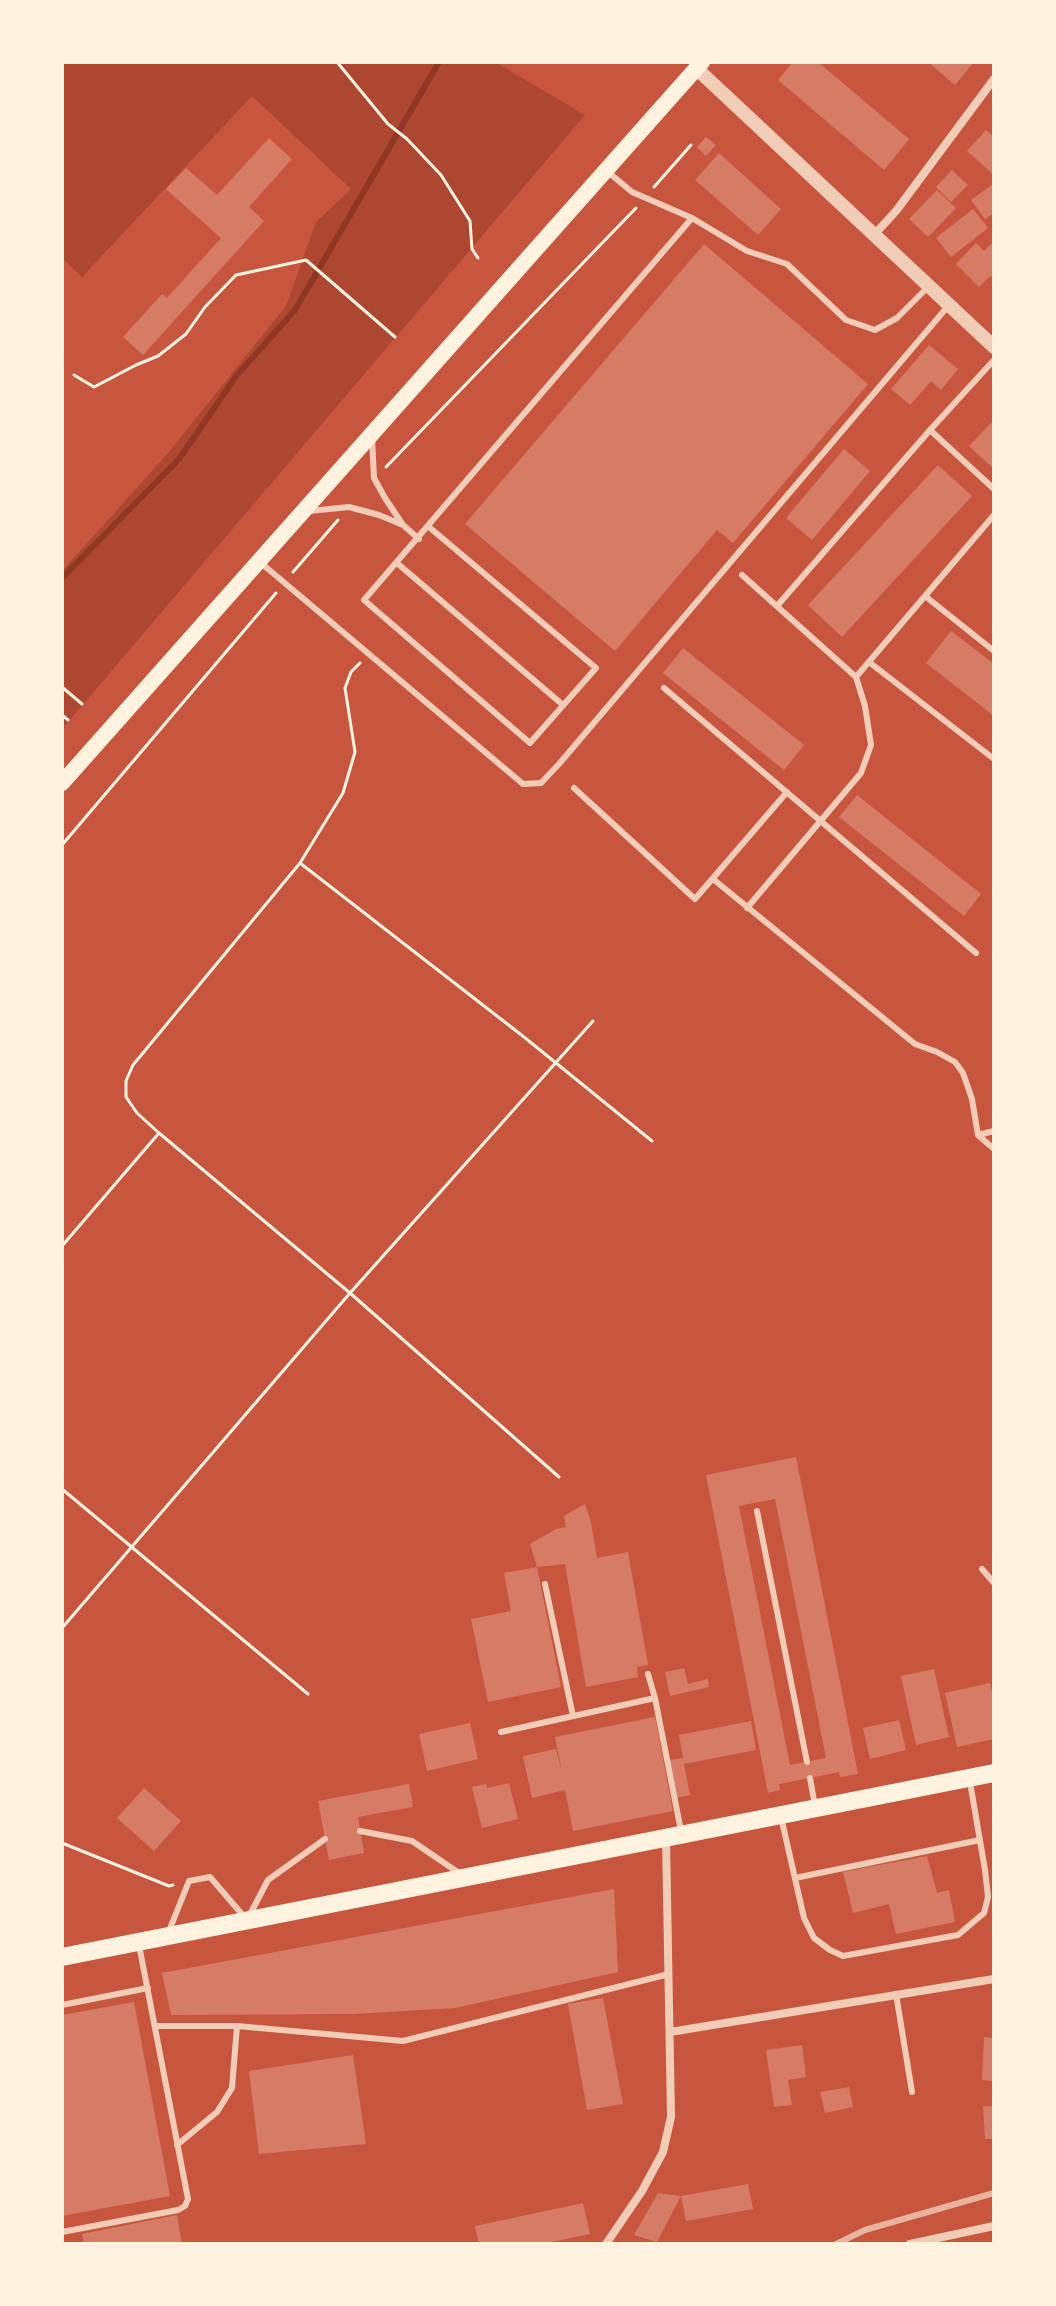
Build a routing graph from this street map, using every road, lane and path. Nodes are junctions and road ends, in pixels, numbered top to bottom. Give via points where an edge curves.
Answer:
1 (337, 62) edge
2 (699, 65) edge
3 (994, 79) edge
4 (606, 170) junction
5 (692, 218) junction
6 (874, 235) junction
7 (478, 258) dead end
8 (929, 286) junction
9 (949, 305) junction
10 (395, 337) dead end
11 (994, 347) edge
12 (994, 360) edge
13 (74, 375) dead end
14 (930, 430) junction
15 (372, 434) junction
16 (994, 489) edge
17 (303, 512) junction
18 (994, 515) edge
19 (403, 525) junction
20 (429, 527) junction
21 (419, 539) junction
22 (259, 561) junction
23 (397, 563) junction
24 (742, 575) dead end
25 (925, 596) junction
26 (777, 606) junction
27 (994, 651) edge
28 (369, 654) junction
29 (869, 662) junction
30 (856, 677) junction
31 (62, 687) edge
32 (664, 688) dead end
33 (82, 704) dead end
34 (563, 705) junction
35 (62, 715) edge
36 (68, 720) dead end
37 (994, 759) edge
38 (62, 783) edge
39 (574, 788) dead end
40 (787, 792) junction
41 (821, 821) junction
42 (300, 863) junction
43 (713, 879) junction
44 (747, 908) junction
45 (976, 953) dead end
46 (593, 1021) dead end
47 (555, 1063) junction
48 (994, 1131) edge
49 (159, 1133) junction
50 (978, 1135) junction
51 (652, 1141) dead end
52 (994, 1149) edge
53 (62, 1246) edge
54 (350, 1293) junction
55 (559, 1477) dead end
56 (62, 1489) edge
57 (757, 1511) dead end
58 (131, 1547) junction
59 (982, 1569) dead end
60 (994, 1583) edge
61 (545, 1584) dead end
62 (62, 1628) edge
63 (648, 1674) dead end
64 (308, 1694) dead end
65 (655, 1698) junction
66 (573, 1716) junction
67 (501, 1732) dead end
68 (807, 1762) dead end
69 (994, 1773) edge
70 (810, 1778) dead end
71 (969, 1778) junction
72 (816, 1809) junction
73 (781, 1815) junction
74 (360, 1831) dead end
75 (674, 1836) junction
76 (325, 1839) dead end
77 (980, 1840) junction
78 (62, 1843) edge
79 (465, 1877) junction
80 (795, 1878) junction
81 (189, 1881) junction
82 (247, 1920) junction
83 (167, 1936) junction
84 (138, 1942) junction
85 (62, 1957) edge
86 (669, 1974) junction
87 (994, 1979) edge
88 (148, 1988) junction
89 (896, 1994) junction
90 (62, 2005) edge
91 (155, 2026) junction
92 (237, 2026) junction
93 (670, 2032) junction
94 (912, 2092) dead end
95 (177, 2145) junction
96 (994, 2226) edge
97 (62, 2232) edge
98 (606, 2244) edge
99 (910, 2244) edge

1 - 7 path via 388,124 441,175 470,221
2 - 4 main road
2 - 6 street
3 - 6 street
4 - 5 lane via 632,192
4 - 15 main road
5 - 8 lane via 747,251 787,264 846,320 875,330 897,318
5 - 20 lane
6 - 8 street
8 - 9 street
9 - 11 street
9 - 28 lane via 541,783 523,784
10 - 13 path via 306,260 236,275 186,334 158,356 94,387
12 - 14 lane
14 - 16 lane
14 - 26 lane
15 - 17 main road
15 - 19 lane via 374,478
17 - 19 lane via 349,507
17 - 22 main road
18 - 25 lane
19 - 21 lane
20 - 21 lane
20 - 34 lane via 596,668
21 - 23 lane
22 - 28 lane
22 - 38 main road
23 - 34 lane
23 - 34 lane via 364,600 530,743
24 - 26 lane
25 - 27 lane
25 - 29 lane
26 - 30 lane
28 - 42 path via 351,672 345,688 355,752 343,793
29 - 30 lane
29 - 37 lane
30 - 41 lane via 871,745 861,773
31 - 33 path
32 - 40 lane
35 - 36 path
39 - 43 lane via 695,899
40 - 41 lane
40 - 43 lane
41 - 44 lane
41 - 45 lane
42 - 47 path
42 - 49 path via 133,1065 126,1097
43 - 44 lane
44 - 50 lane via 915,1044 955,1062 972,1099
46 - 47 path
47 - 51 path
47 - 54 path
48 - 50 lane
49 - 53 path
49 - 54 path
50 - 52 lane
54 - 55 path
54 - 58 path
56 - 58 path
57 - 68 lane
58 - 62 path
58 - 64 path
59 - 60 lane
61 - 66 lane
63 - 65 lane
65 - 66 lane
65 - 75 lane
66 - 67 lane
69 - 71 main road
70 - 72 lane
71 - 72 main road
71 - 77 lane
72 - 73 main road
73 - 75 main road
73 - 80 lane
74 - 79 lane via 412,1841
75 - 79 main road
75 - 86 street
76 - 82 lane via 268,1880
77 - 80 lane
77 - 80 lane via 988,1897 984,1913 958,1935 843,1956 814,1938
78 - 81 path via 169,1886
79 - 82 main road
81 - 82 lane via 210,1877
81 - 83 lane
82 - 83 main road
83 - 84 main road
84 - 85 main road
84 - 88 lane
86 - 92 lane via 403,2041
86 - 93 street
87 - 89 street
88 - 90 lane
88 - 91 lane
89 - 93 street
89 - 94 lane
91 - 92 lane
91 - 95 lane
92 - 95 lane via 232,2088 217,2112
93 - 98 street via 671,2117 663,2152
95 - 97 lane via 185,2206
96 - 99 street

